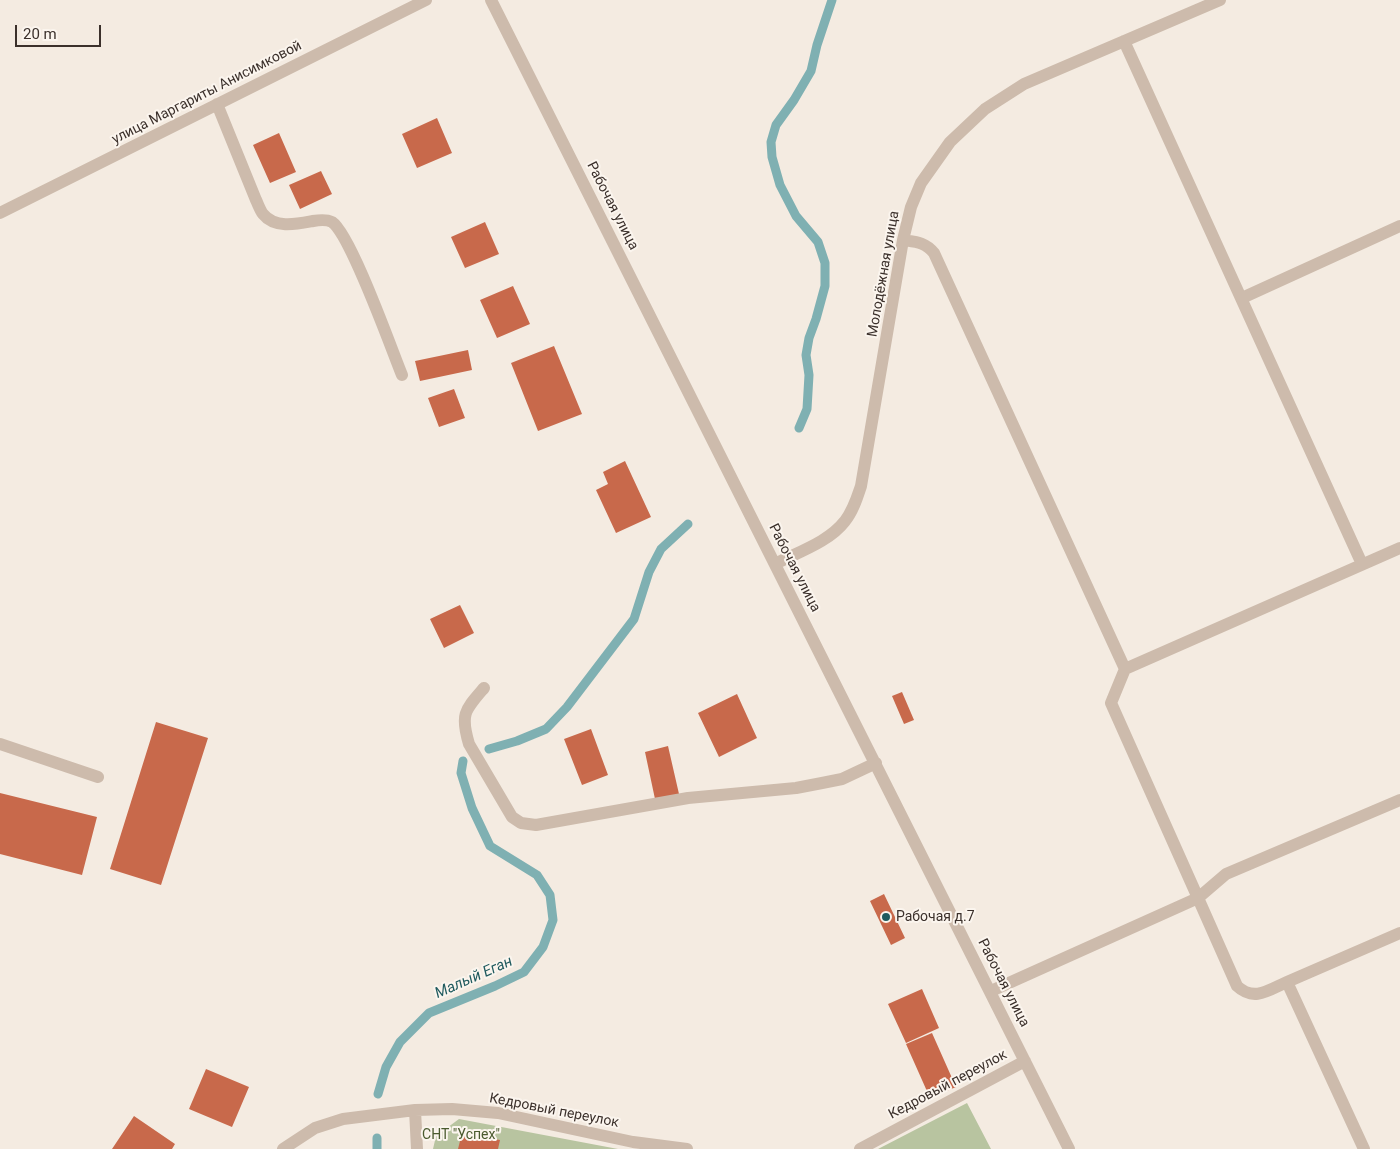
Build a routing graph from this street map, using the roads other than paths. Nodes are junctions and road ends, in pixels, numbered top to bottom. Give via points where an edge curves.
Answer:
1 (426, 0) edge
2 (491, 0) edge
3 (1220, 0) edge
4 (1124, 41) junction
5 (217, 104) junction
6 (0, 213) edge
7 (1400, 226) edge
8 (903, 240) junction
9 (1242, 298) junction
10 (402, 375) dead end
11 (1400, 548) edge
12 (775, 564) junction
13 (1362, 564) junction
14 (1125, 669) junction
15 (484, 688) dead end
16 (0, 744) edge
17 (876, 763) junction
18 (98, 777) dead end
19 (1400, 800) edge
20 (1198, 898) junction
21 (1400, 933) edge
22 (1287, 982) junction
23 (990, 992) junction
24 (1025, 1061) junction
25 (415, 1110) junction
26 (282, 1149) edge
27 (417, 1149) edge
28 (687, 1149) edge
29 (860, 1149) edge
30 (1069, 1149) edge
31 (1364, 1149) edge

1 - 5 street, улица Маргариты Анисимковой
2 - 12 street, Рабочая улица
3 - 4 street, Молодёжная улица
4 - 8 street, Молодёжная улица via 1024,84 985,109 966,126 950,142 921,183
4 - 9 street
5 - 6 street, улица Маргариты Анисимковой
5 - 10 street via 263,214 273,222 286,225 321,219 331,221 339,229 358,266
7 - 9 street
8 - 12 street, Молодёжная улица via 863,477 854,507 845,521 824,539
8 - 14 street via 928,246 934,253
9 - 13 street
11 - 13 street
12 - 17 street, Рабочая улица
13 - 14 street
14 - 20 street via 1111,703
15 - 17 street via 467,708 465,731 469,744 512,817 521,823 536,825 688,798 805,786 842,779
16 - 18 street
17 - 23 street, Рабочая улица
19 - 20 street via 1226,874
20 - 22 street via 1241,990 1256,995
20 - 23 street
21 - 22 street
22 - 31 street
23 - 24 street, Рабочая улица
24 - 29 street, Кедровый переулок
24 - 30 street, Рабочая улица
25 - 26 street, Кедровый переулок via 343,1119 315,1128
25 - 27 street
25 - 28 street, Кедровый переулок via 452,1108 498,1113 632,1142

